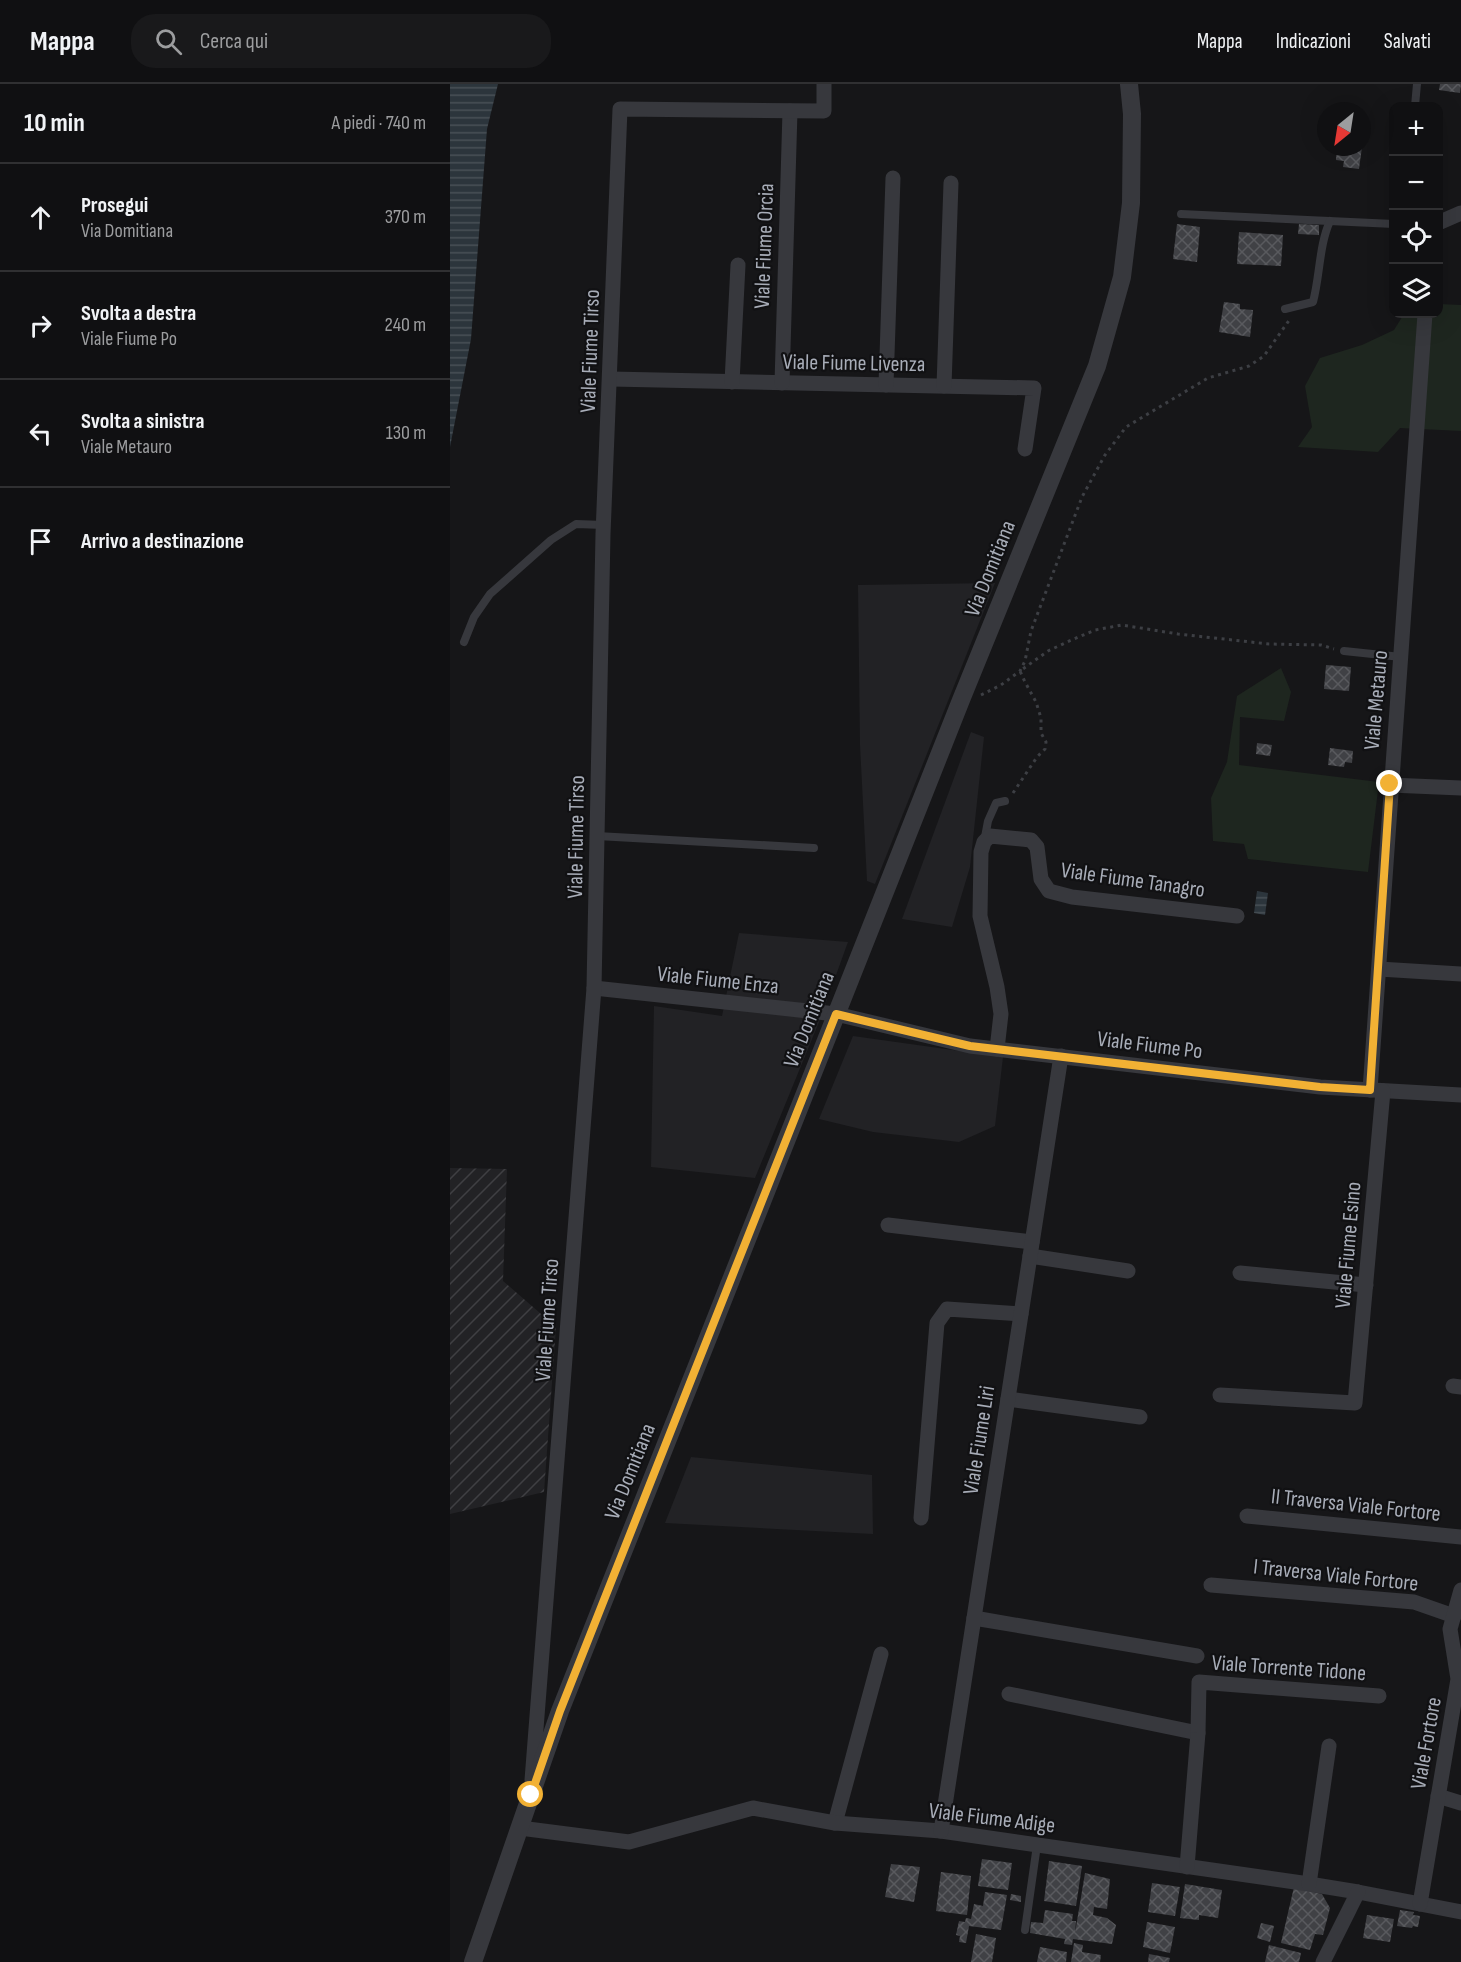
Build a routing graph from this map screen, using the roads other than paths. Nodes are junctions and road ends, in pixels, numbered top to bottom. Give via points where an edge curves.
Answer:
1 (824, 84) edge
2 (1129, 84) edge
3 (1417, 84) edge
4 (1415, 102) edge
5 (790, 111) junction
6 (893, 178) dead end
7 (951, 183) dead end
8 (1461, 213) edge
9 (1181, 214) dead end
10 (1330, 221) junction
11 (1443, 221) edge
12 (1389, 224) edge
13 (738, 265) dead end
14 (1285, 309) dead end
15 (1425, 318) edge
16 (611, 379) junction
17 (732, 382) junction
18 (782, 383) junction
19 (886, 385) junction
20 (944, 386) junction
21 (1025, 449) dead end
22 (604, 525) junction
23 (464, 642) dead end
24 (1344, 651) road end
25 (1401, 657) junction
26 (1390, 784) junction
27 (1461, 788) edge
28 (1005, 801) road end
29 (597, 836) junction
30 (984, 842) junction
31 (813, 848) dead end
32 (1237, 916) dead end
33 (1378, 969) junction
34 (1461, 974) edge
35 (594, 988) junction
36 (836, 1014) junction
37 (997, 1049) junction
38 (1061, 1056) junction
39 (1376, 1090) junction
40 (1461, 1095) edge
41 (888, 1225) dead end
42 (1031, 1249) junction
43 (1128, 1271) dead end
44 (1240, 1273) dead end
45 (1366, 1285) junction
46 (1021, 1314) junction
47 (1220, 1395) dead end
48 (1008, 1399) junction
49 (1140, 1417) dead end
50 (1247, 1516) dead end
51 (921, 1518) dead end
52 (1461, 1537) edge
53 (1211, 1585) dead end
54 (1461, 1590) edge
55 (1454, 1616) junction
56 (974, 1618) junction
57 (881, 1654) dead end
58 (1197, 1656) dead end
59 (1460, 1680) edge
60 (1009, 1694) dead end
61 (1378, 1696) dead end
62 (1198, 1733) junction
63 (1329, 1746) dead end
64 (531, 1795) junction
65 (1438, 1796) junction
66 (1461, 1803) edge
67 (835, 1823) junction
68 (520, 1828) junction
69 (941, 1831) junction
70 (1036, 1845) junction
71 (1187, 1867) junction
72 (1309, 1884) junction
73 (1358, 1892) junction
74 (1420, 1904) junction
75 (1461, 1912) edge
76 (1025, 1930) dead end
77 (473, 1962) edge
78 (1323, 1962) edge

1 - 5 street, Viale Fiume Tirso via 824,111
2 - 36 street, Via Domitiana via 1131,202 1122,277 1097,366
3 - 4 lane
5 - 16 street, Viale Fiume Tirso via 620,109
5 - 18 street, Viale Fiume Orcia
6 - 19 street
7 - 20 street
8 - 11 street
9 - 10 lane
10 - 12 lane
10 - 14 lane via 1313,302
13 - 17 street
15 - 25 street, Viale Metauro
16 - 17 street, Viale Fiume Livenza
16 - 22 street, Viale Fiume Tirso
17 - 18 street, Viale Fiume Livenza
18 - 19 street, Viale Fiume Livenza
19 - 20 street, Viale Fiume Livenza
20 - 21 street, Viale Fiume Livenza via 1034,388
22 - 23 lane via 576,524 551,540 490,594 474,617
22 - 29 street, Viale Fiume Tirso
24 - 25 lane
25 - 26 street, Viale Metauro
26 - 27 street
26 - 33 street, Viale Metauro
28 - 30 lane via 996,803
29 - 31 lane
29 - 35 street, Viale Fiume Tirso
30 - 32 street, Viale Fiume Tanagro via 990,836 1031,840 1037,848 1041,879 1049,891
30 - 37 street via 980,916 1001,1014
33 - 34 street
33 - 39 street, Viale Metauro
35 - 36 street, Viale Fiume Enza
35 - 64 street, Viale Fiume Tirso
36 - 37 street, Viale Fiume Po
36 - 64 street, Via Domitiana via 564,1700
37 - 38 street, Viale Fiume Po
38 - 39 street, Viale Fiume Po via 1320,1087
38 - 42 street, Viale Fiume Liri
39 - 40 street, Viale Fiume Po
39 - 45 street, Viale Fiume Esino
41 - 42 street
42 - 43 street
42 - 46 street, Viale Fiume Liri
44 - 45 street
45 - 47 street, Viale Fiume Esino via 1355,1403
46 - 48 street, Viale Fiume Liri
46 - 51 street via 947,1309 940,1315
48 - 49 street
48 - 56 street, Viale Fiume Liri
50 - 52 street, II Traversa Viale Fortore
53 - 55 street, I Traversa Viale Fortore via 1414,1602
54 - 55 street, Viale Fortore
55 - 59 street, Viale Fortore via 1450,1629
56 - 58 street
56 - 69 street, Viale Fiume Liri
57 - 67 street
59 - 65 street, Viale Fortore
60 - 62 street
61 - 62 street, Viale Torrente Tidone via 1199,1682
62 - 71 street, Viale Torrente Tidone
63 - 72 street
64 - 68 street, Via Domitiana
65 - 66 street
65 - 74 street, Viale Fortore
67 - 68 street, Viale Fiume Adige via 753,1808 629,1842
67 - 69 street, Viale Fiume Adige
68 - 77 street, Via Domitiana
69 - 70 street, Viale Fiume Adige
70 - 71 street, Viale Fiume Adige
70 - 76 lane
71 - 72 street, Viale Fiume Adige
72 - 73 street, Viale Fiume Adige
73 - 74 street, Viale Fiume Adige
73 - 78 street
74 - 75 street, Viale Fiume Adige

